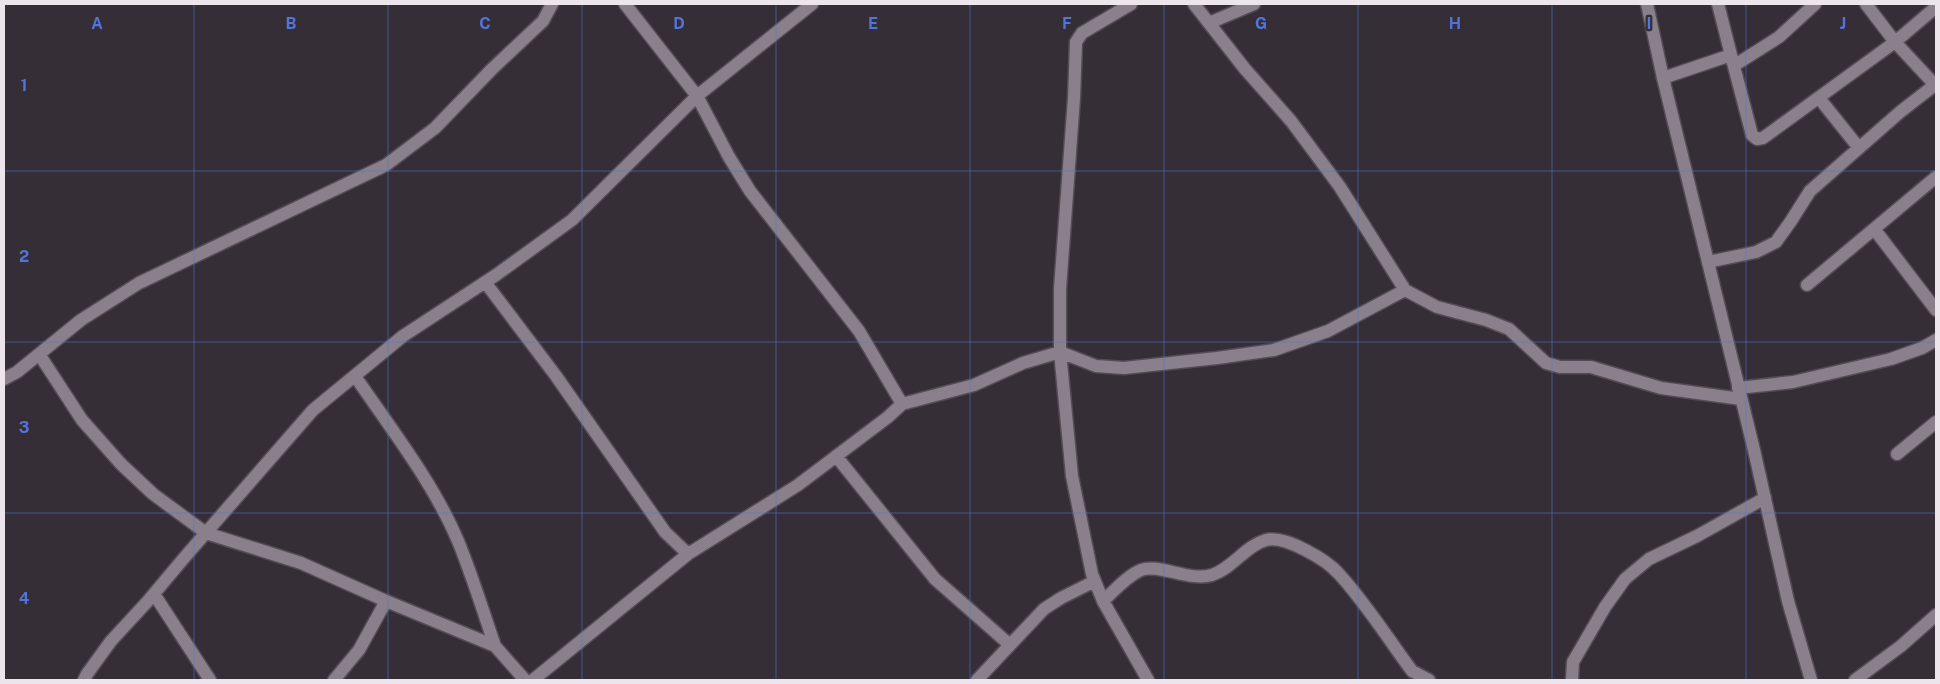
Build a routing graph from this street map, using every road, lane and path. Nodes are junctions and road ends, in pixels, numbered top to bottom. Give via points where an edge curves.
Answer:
1 (552, 4) edge
2 (625, 4) edge
3 (812, 4) edge
4 (1131, 4) edge
5 (1194, 4) edge
6 (1254, 4) edge
7 (1647, 4) edge
8 (1718, 4) edge
9 (1815, 4) edge
10 (1866, 4) edge
11 (1936, 7) edge
12 (1210, 23) junction
13 (1895, 42) junction
14 (1733, 60) junction
15 (1663, 78) junction
16 (1935, 84) edge
17 (697, 96) junction
18 (1818, 98) junction
19 (1859, 148) junction
20 (1936, 177) edge
21 (1875, 230) junction
22 (1708, 262) junction
23 (485, 282) junction
24 (1808, 285) dead end
25 (1405, 290) junction
26 (1936, 310) edge
27 (1936, 340) edge
28 (1060, 352) junction
29 (39, 354) junction
30 (355, 376) junction
31 (4, 379) edge
32 (1740, 394) junction
33 (902, 404) junction
34 (1936, 422) edge
35 (1897, 454) dead end
36 (836, 456) junction
37 (1765, 498) junction
38 (206, 533) junction
39 (688, 554) junction
40 (1095, 581) junction
41 (154, 594) junction
42 (386, 601) junction
43 (1104, 601) junction
44 (1936, 615) edge
45 (1010, 645) junction
46 (495, 646) junction
47 (84, 680) edge
48 (210, 680) edge
49 (334, 680) edge
50 (525, 680) edge
51 (532, 680) edge
52 (977, 680) edge
53 (1148, 680) edge
54 (1429, 680) edge
55 (1572, 680) edge
56 (1811, 680) edge
57 (1855, 680) edge

1 - 29 street via 543,21 435,128 386,165 139,283 81,320
2 - 17 street
3 - 17 street
4 - 28 street via 1082,33 1076,42 1060,289
5 - 12 street
6 - 12 street
7 - 15 street
8 - 14 street
9 - 14 street via 1779,37
10 - 13 street
11 - 13 street
12 - 25 street via 1340,187
13 - 16 street
13 - 18 street
14 - 15 street
14 - 18 street via 1752,135 1757,139 1763,138
15 - 22 street
16 - 19 street
17 - 23 street via 572,220
17 - 33 street via 750,191 859,331
18 - 19 street
19 - 22 street via 1810,191 1776,242 1756,252
20 - 21 street
21 - 24 street
21 - 26 street
22 - 32 street
23 - 30 street via 403,336
23 - 39 street via 666,532
25 - 28 street via 1328,331 1274,350 1124,368 1096,366
25 - 32 street via 1437,307 1508,329 1546,363 1560,368 1591,367 1661,388
27 - 32 street via 1892,359
28 - 33 street via 1023,363 974,385
28 - 40 street via 1072,476
29 - 31 street
29 - 38 street via 82,420 121,464 153,494
30 - 38 street via 313,410
30 - 46 street via 436,498 458,541
32 - 37 street
33 - 36 street
34 - 35 street
36 - 39 street via 798,485
36 - 45 street via 935,579
37 - 55 street via 1649,559 1625,579 1573,662
37 - 56 street via 1788,600
38 - 41 street
38 - 42 street via 301,563
39 - 51 street
40 - 43 street
40 - 45 street via 1044,609
41 - 47 street via 111,642
41 - 48 street
42 - 46 street
42 - 49 street via 359,650
43 - 53 street
43 - 54 street via 1142,570 1151,568 1191,577 1212,575 1253,546 1267,540 1283,541 1303,548 1338,573 1412,671
44 - 57 street
45 - 52 street
46 - 50 street

